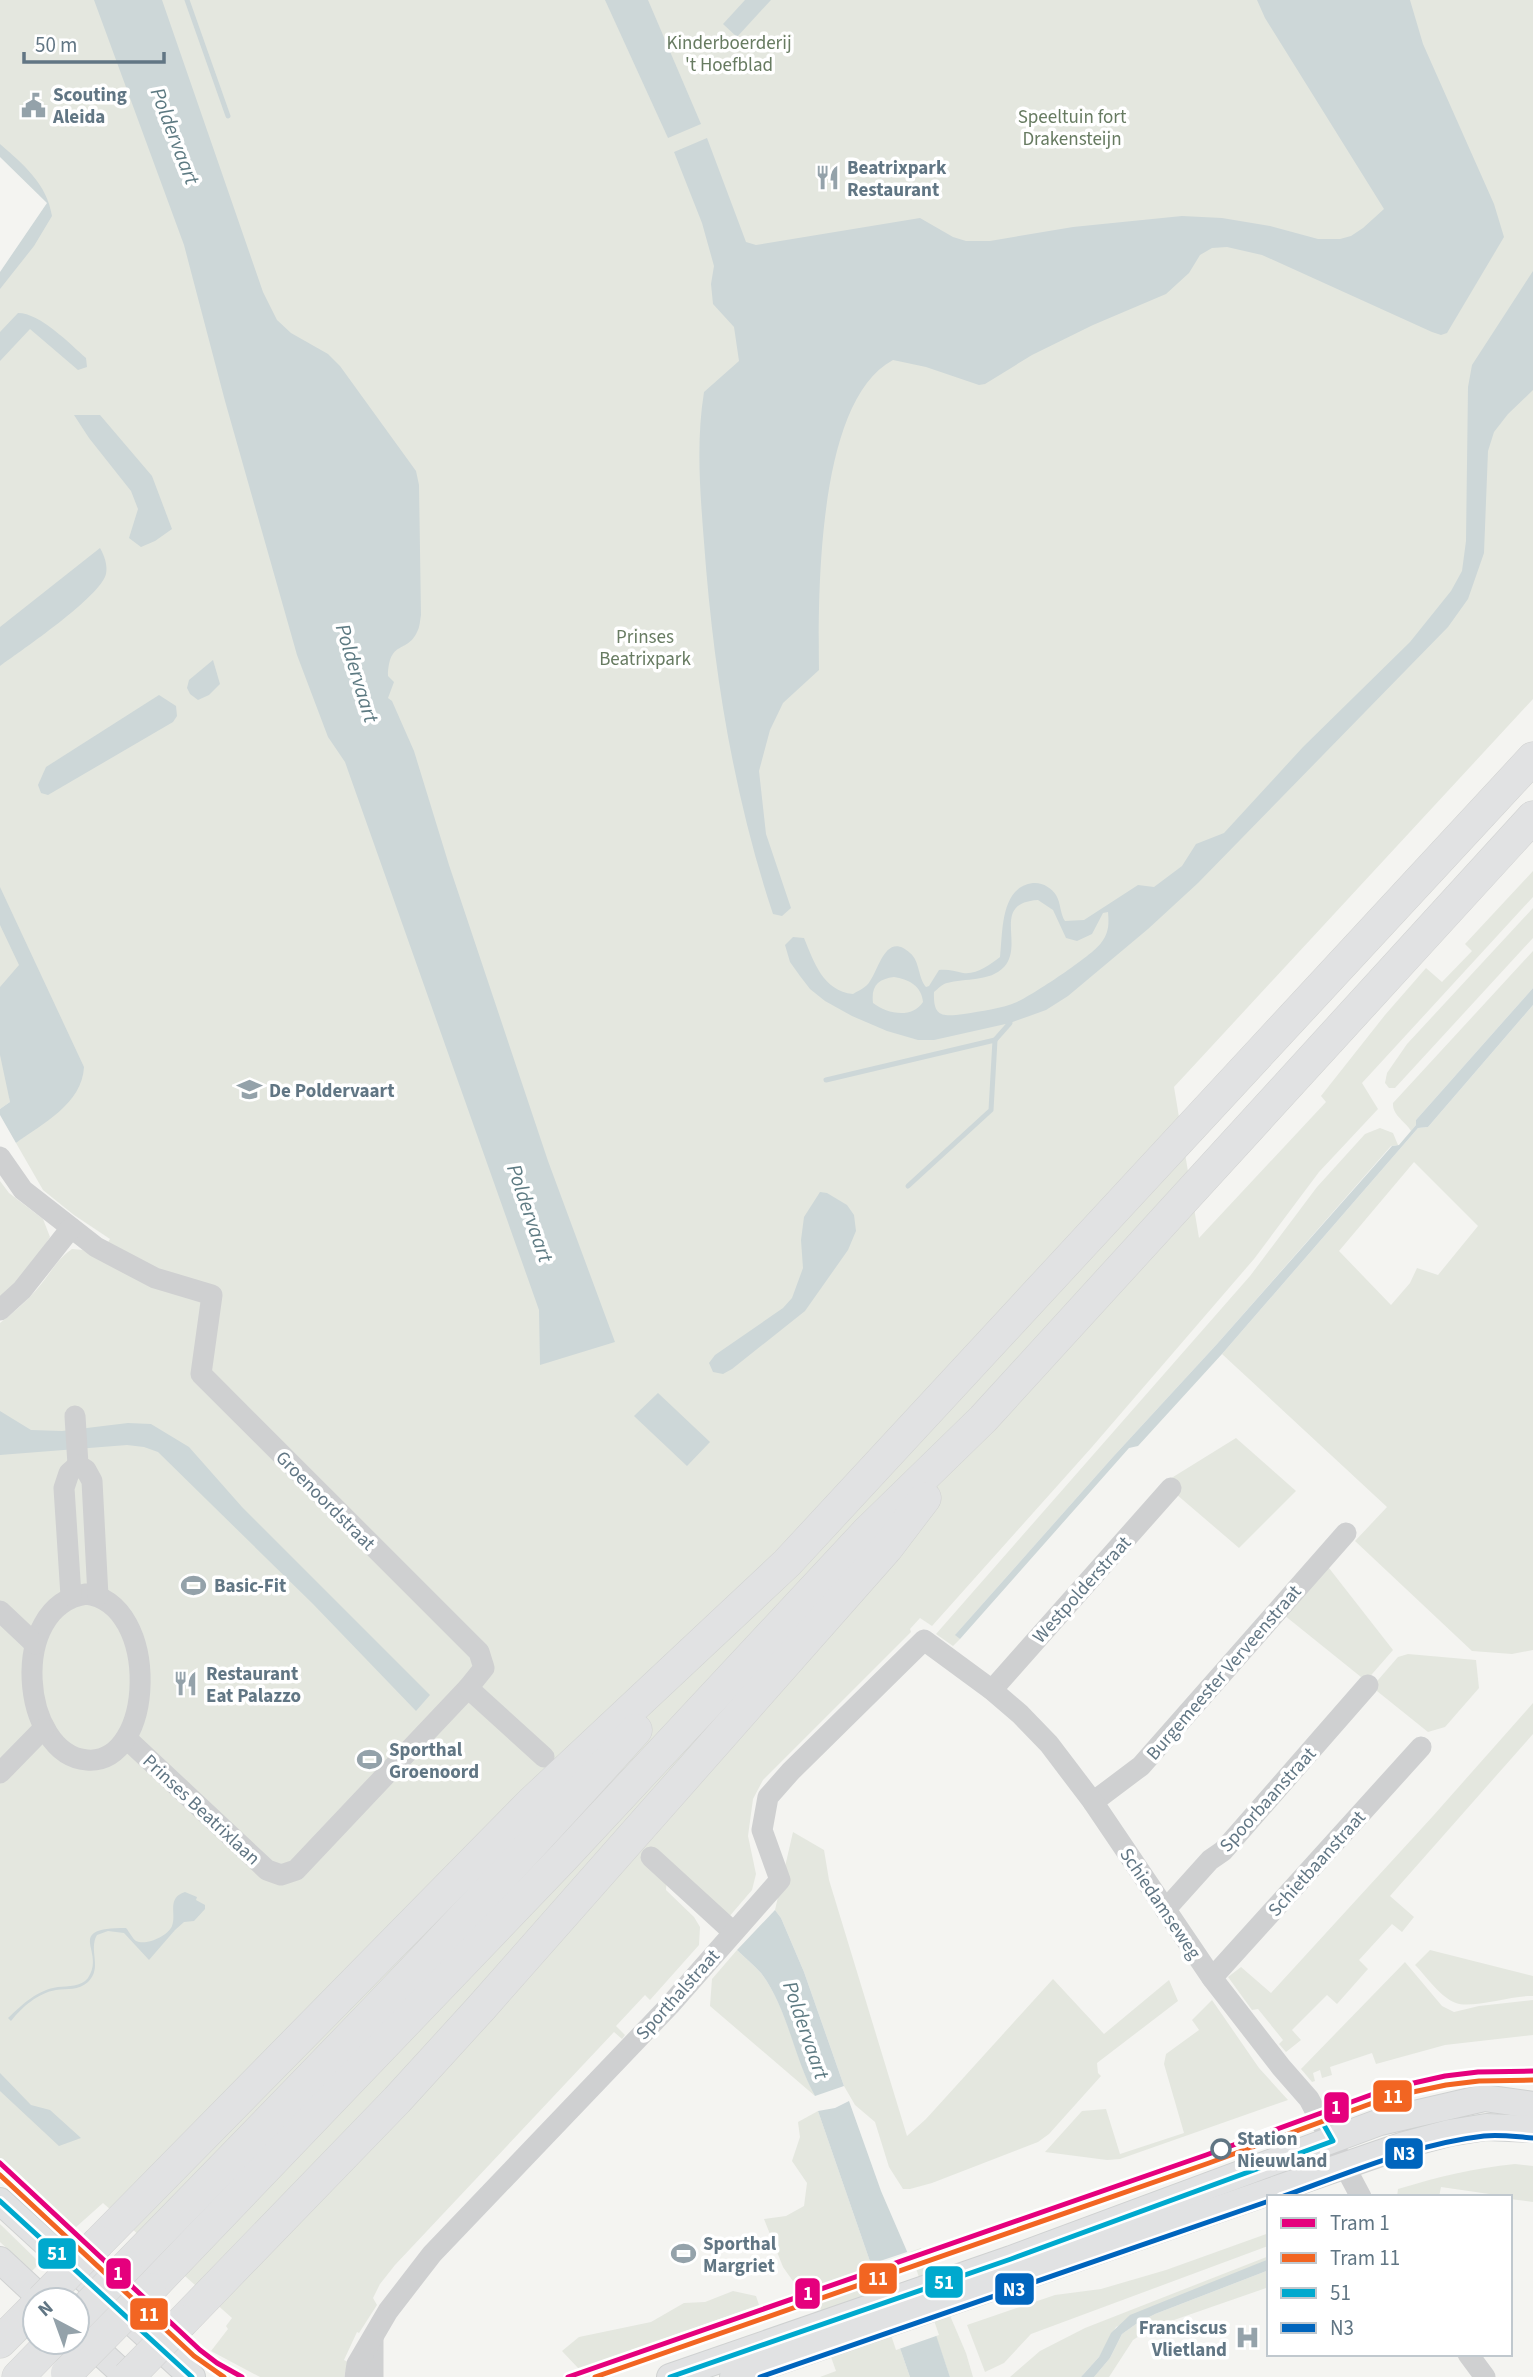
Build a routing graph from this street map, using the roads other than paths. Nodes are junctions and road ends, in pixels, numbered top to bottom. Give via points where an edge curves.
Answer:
1 (1533, 758) edge
2 (1533, 817) edge
3 (0, 1157) edge
4 (71, 1228) junction
5 (0, 1310) edge
6 (75, 1416) dead end
7 (78, 1461) junction
8 (1171, 1489) dead end
9 (1346, 1533) dead end
10 (784, 1566) junction
11 (98, 1595) junction
12 (71, 1596) junction
13 (825, 1598) junction
14 (0, 1611) edge
15 (924, 1640) joint
16 (35, 1644) junction
17 (1368, 1685) dead end
18 (468, 1688) junction
19 (992, 1690) junction
20 (43, 1729) junction
21 (127, 1739) junction
22 (1421, 1747) dead end
23 (544, 1757) dead end
24 (0, 1773) edge
25 (1093, 1802) junction
26 (651, 1857) dead end
27 (281, 1875) joint
28 (1165, 1910) junction
29 (733, 1933) junction
30 (1212, 1978) junction
31 (1533, 2105) edge
32 (1533, 2129) edge
33 (1332, 2141) junction
34 (1345, 2166) junction
35 (1360, 2195) edge
36 (0, 2201) edge
37 (0, 2260) edge
38 (1014, 2269) junction
39 (28, 2286) edge
40 (57, 2286) edge
41 (91, 2303) edge
42 (373, 2339) junction
43 (799, 2343) junction
44 (91, 2344) edge
45 (38, 2356) edge
46 (1469, 2356) edge
47 (65, 2375) edge
48 (18, 2377) edge
49 (128, 2377) edge
50 (192, 2377) edge
51 (355, 2377) edge
52 (373, 2377) edge
53 (670, 2377) edge
54 (733, 2377) edge
55 (1485, 2377) edge

1 - 10 highway
2 - 13 highway
3 - 4 street via 23,1190
4 - 5 street via 22,1290
4 - 18 street, Groenoordstraat via 145,1273 212,1295 201,1374 479,1653 484,1668
6 - 7 street
7 - 11 street via 92,1481
7 - 12 street via 64,1488
8 - 19 street, Westpolderstraat
9 - 25 street, Burgemeester Verveenstraat via 1141,1766
10 - 40 highway, bridge via 531,1803
10 - 41 highway, bridge via 533,1844
11 - 12 street
11 - 21 street, Prinses Beatrixlaan via 127,1623 139,1663 135,1720
12 - 16 street, Prinses Beatrixlaan via 50,1613
13 - 47 highway, bridge via 563,1858
13 - 49 highway, bridge via 481,2008
14 - 16 street
15 - 19 street, Schiedamseweg
15 - 29 street, Sporthalstraat via 768,1797 762,1830 780,1880
16 - 20 street, Prinses Beatrixlaan via 34,1691
17 - 28 street, Spoorbaanstraat via 1223,1851
18 - 23 street
18 - 27 street, Groenoordstraat via 296,1870
19 - 25 street, Schiedamseweg via 1049,1744
20 - 21 street, Prinses Beatrixlaan via 70,1757 89,1761 106,1757
20 - 24 street
21 - 27 street, Prinses Beatrixlaan via 267,1870
22 - 30 street, Schietbaanstraat
25 - 28 street, Schiedamseweg
26 - 29 street
28 - 30 street, Schiedamseweg
29 - 42 street, Sporthalstraat via 432,2254 388,2311
30 - 33 street, Schiedamseweg via 1310,2099
31 - 33 main road via 1484,2098 1394,2118
32 - 34 main road via 1486,2127 1449,2133
33 - 34 street, Schiedamseweg
33 - 38 main road
34 - 35 street, Schiedamseweg
34 - 38 main road
36 - 50 main road
37 - 39 main road
38 - 43 main road
42 - 51 street, Sporthalstraat via 357,2364
42 - 52 street, Sporthalstraat
43 - 53 main road
43 - 54 main road
44 - 49 main road
45 - 48 highway
46 - 55 street

